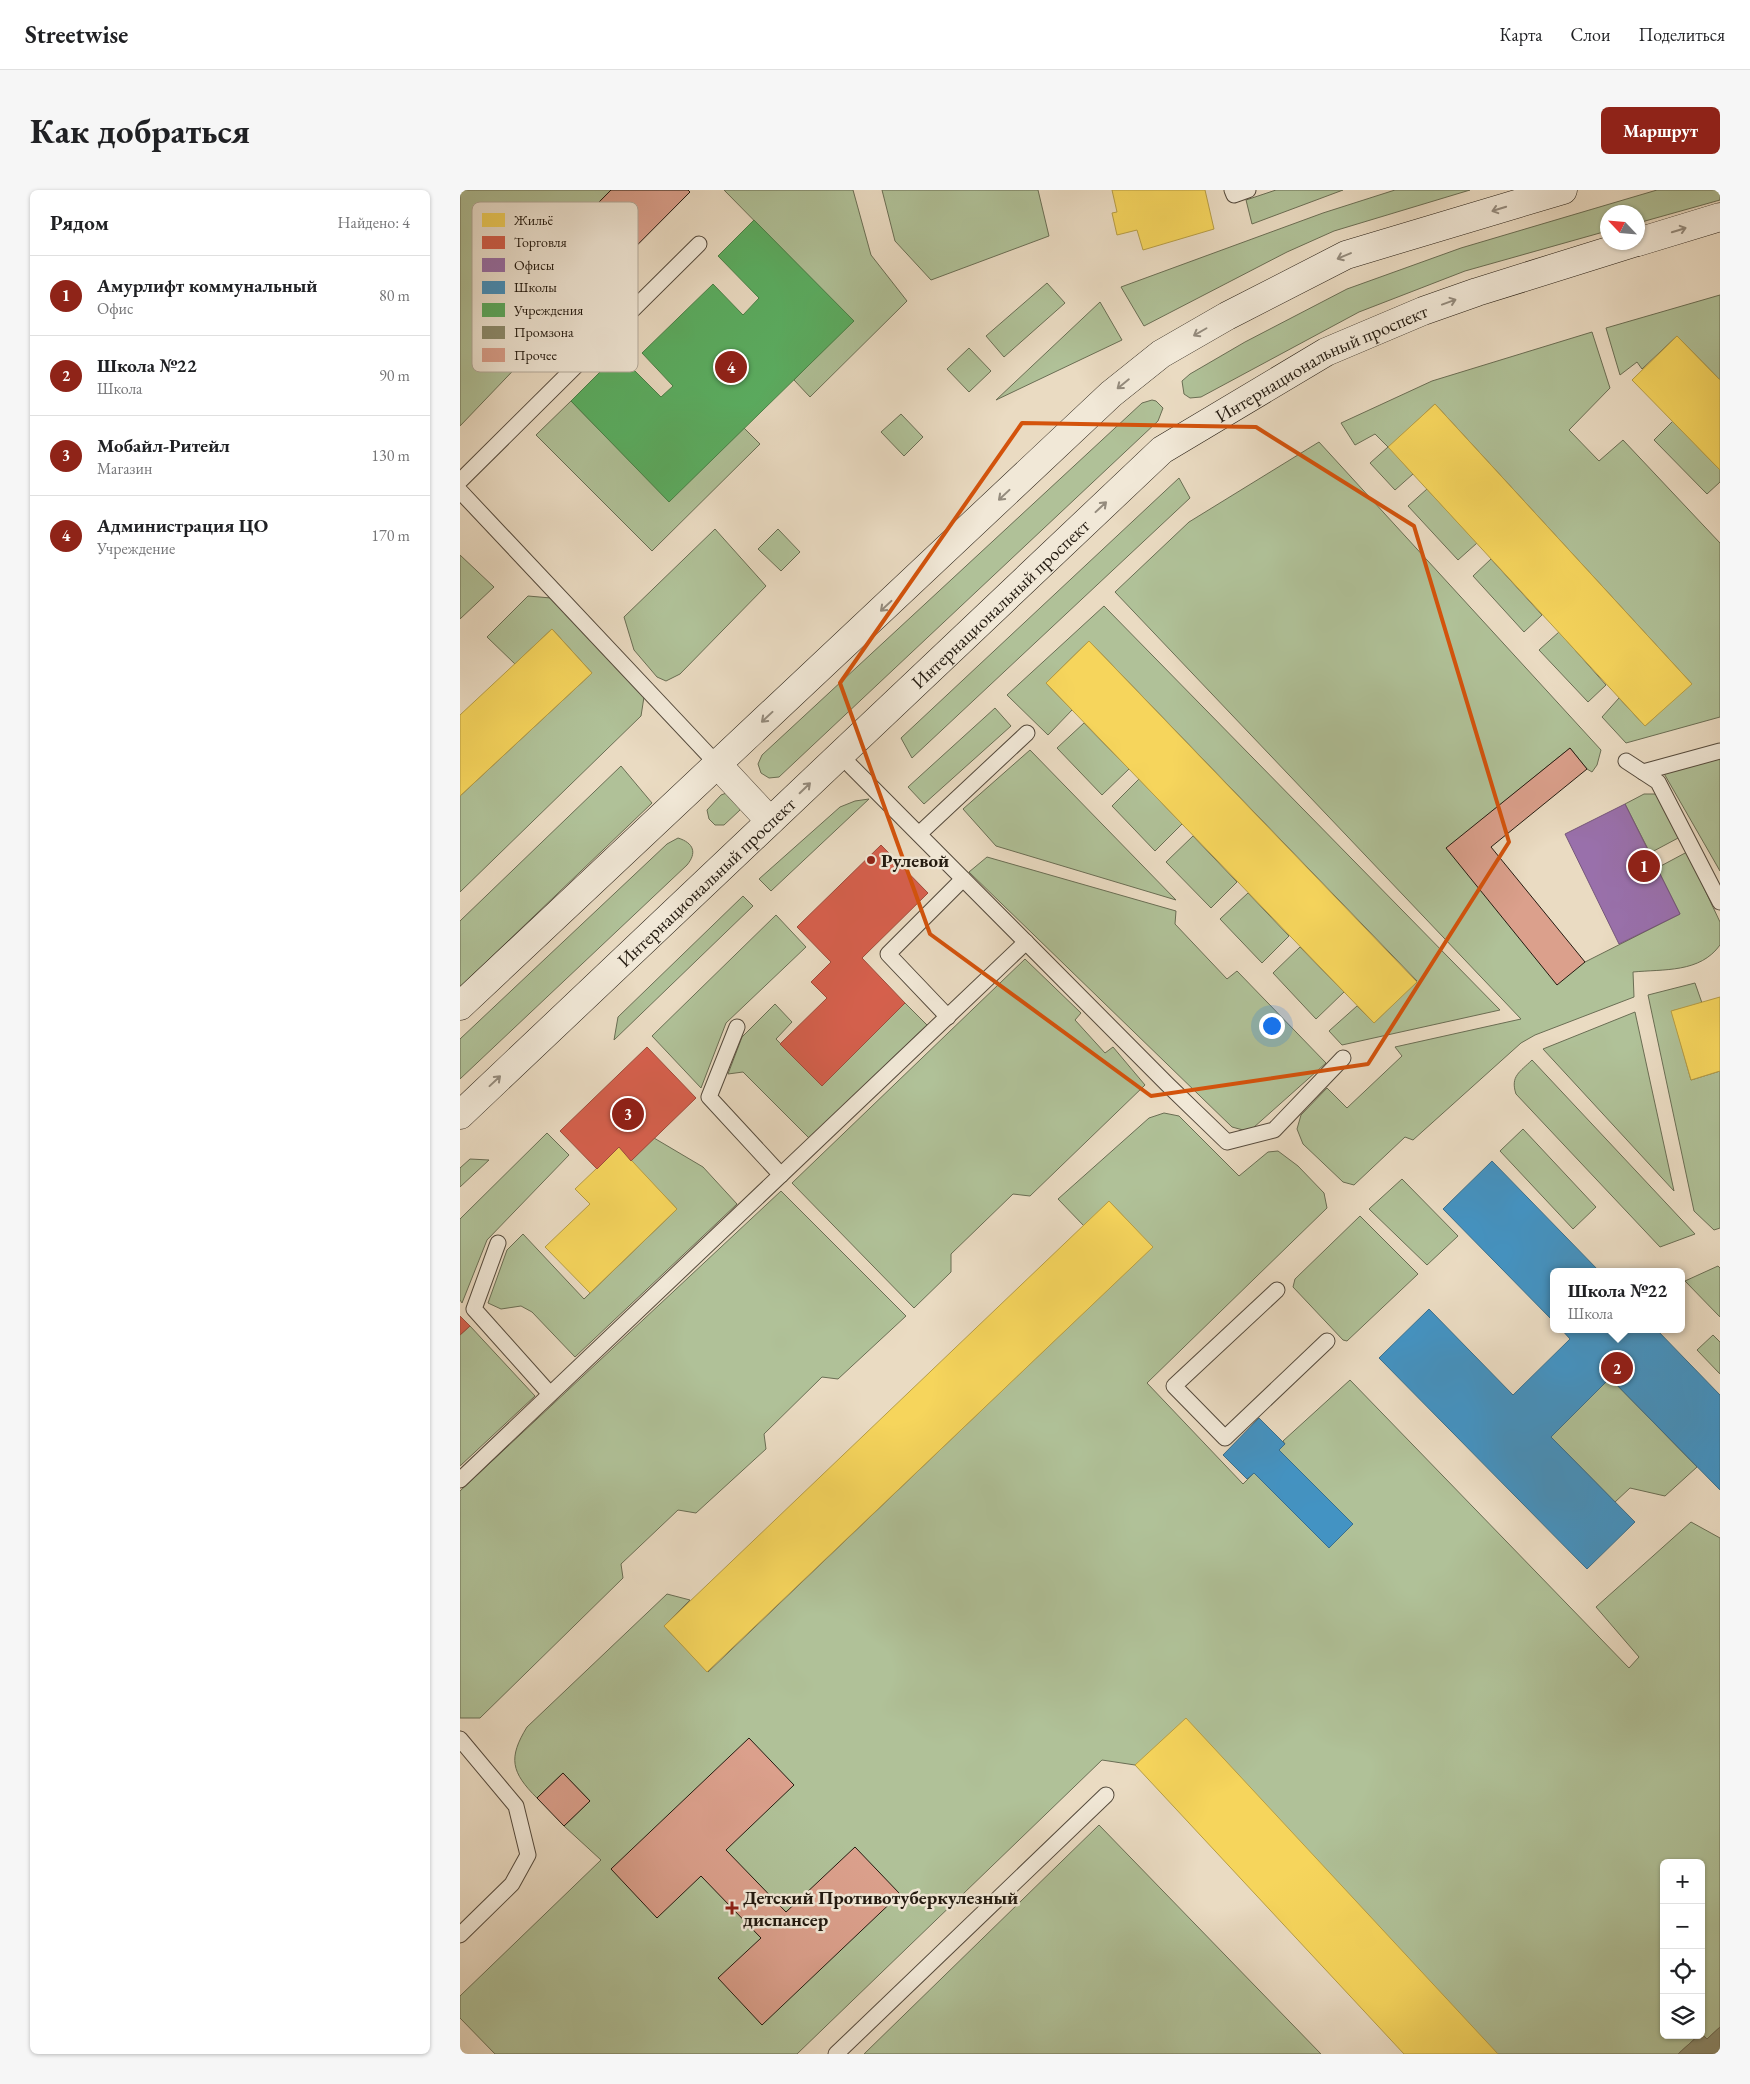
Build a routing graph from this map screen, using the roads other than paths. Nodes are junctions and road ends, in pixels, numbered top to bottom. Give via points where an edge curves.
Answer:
1 (1232, 190) edge
2 (1248, 190) edge
3 (1563, 190) edge
4 (1720, 217) edge
5 (1645, 240) edge
6 (699, 244) dead end
7 (1611, 250) edge
8 (638, 304) edge
9 (570, 372) edge
10 (460, 481) edge
11 (460, 491) edge
12 (1027, 733) dead end
13 (1720, 750) edge
14 (840, 755) junction
15 (1626, 761) dead end
16 (718, 764) junction
17 (1643, 772) junction
18 (770, 821) junction
19 (919, 834) junction
20 (963, 878) junction
21 (1720, 902) edge
22 (1026, 942) junction
23 (460, 1006) edge
24 (948, 1016) junction
25 (737, 1027) dead end
26 (1343, 1058) dead end
27 (460, 1114) edge
28 (781, 1175) junction
29 (498, 1243) dead end
30 (1277, 1290) dead end
31 (1327, 1341) dead end
32 (550, 1394) junction
33 (460, 1480) edge
34 (460, 1739) edge
35 (1106, 1795) dead end
36 (460, 1934) edge
37 (836, 2054) edge

1 - 2 lane via 1234,195
3 -> 16 main road via 1346,255 1161,354 1111,394
5 -> 4 main road, Интернациональный проспект
6 - 8 lane
14 -> 7 main road, Интернациональный проспект via 1162,450 1326,352 1477,292
9 - 10 lane
11 - 16 lane
12 - 19 lane
13 - 17 lane
18 -> 14 main road, Интернациональный проспект
14 - 19 lane
15 - 17 lane
16 - 18 main road
16 - 23 main road
17 - 21 lane via 1658,782
27 -> 18 main road, Интернациональный проспект
19 - 20 lane
20 - 22 lane
20 - 24 lane via 888,954
22 - 24 lane
22 - 26 lane via 1227,1142 1274,1130
24 - 28 lane
25 - 28 lane via 709,1097
28 - 32 lane
29 - 32 lane via 474,1308
30 - 31 lane via 1174,1386 1225,1438
32 - 33 lane
34 - 36 lane via 516,1806 528,1855 512,1884
35 - 37 lane

